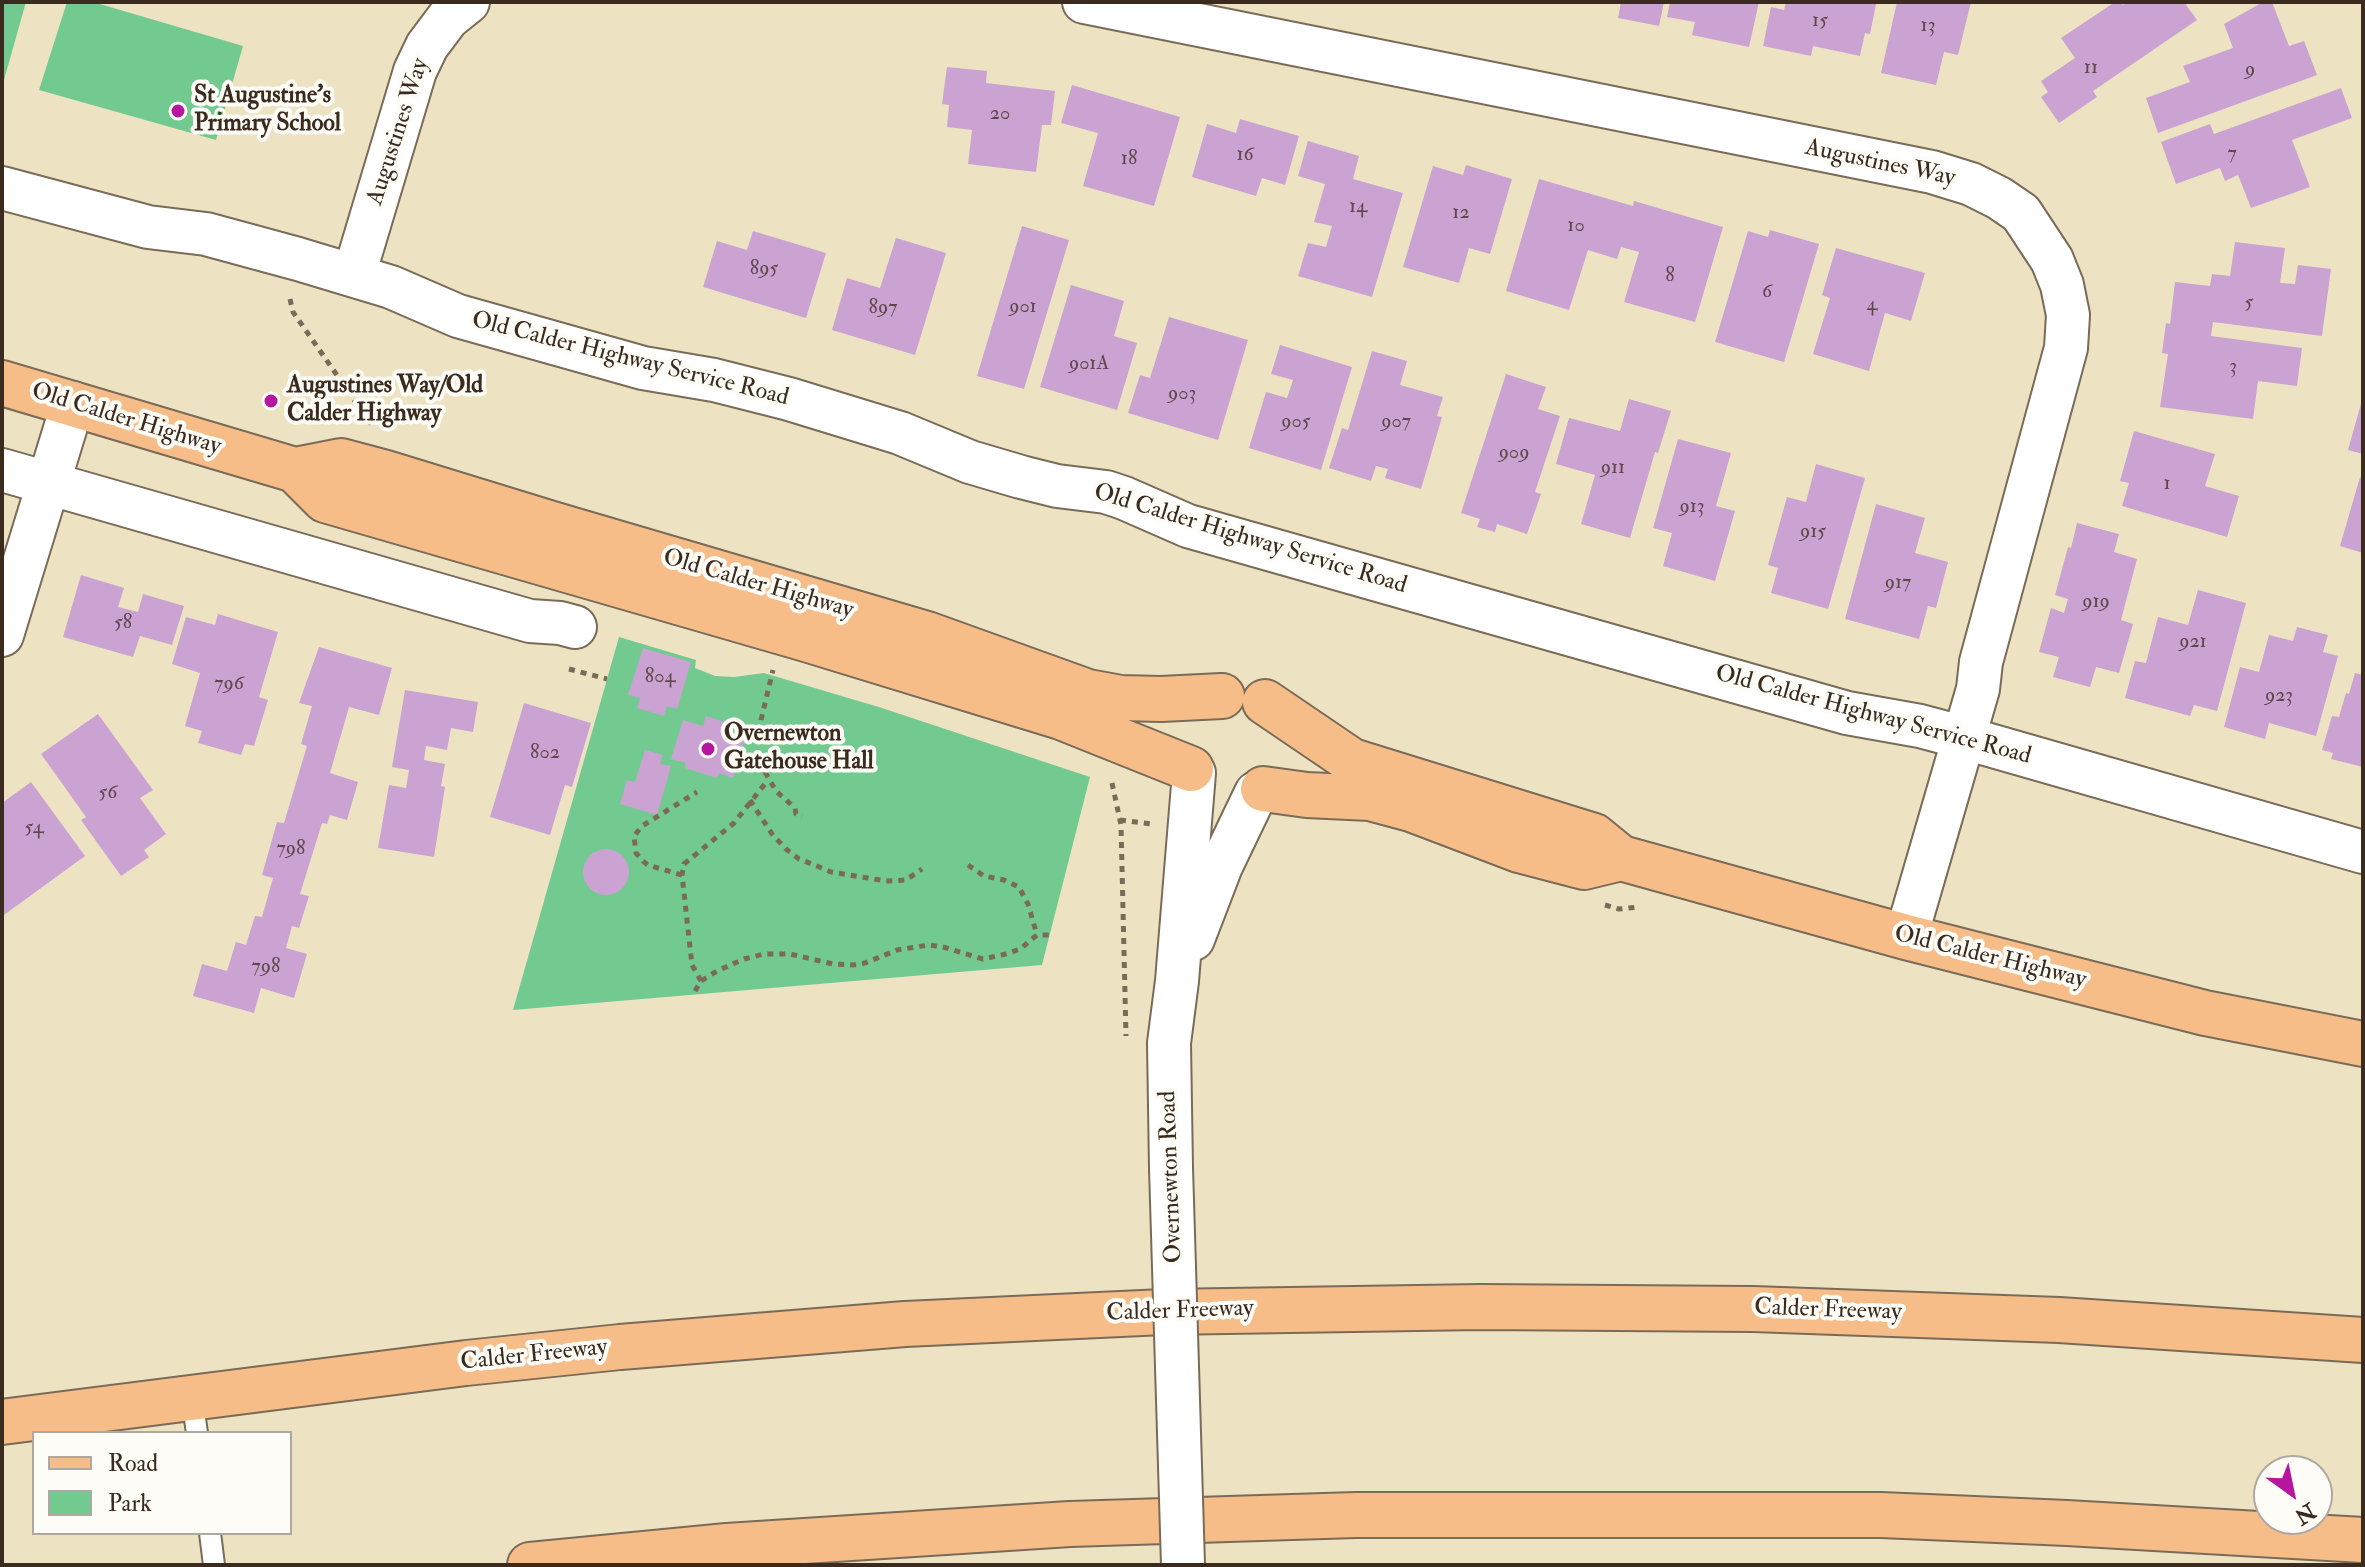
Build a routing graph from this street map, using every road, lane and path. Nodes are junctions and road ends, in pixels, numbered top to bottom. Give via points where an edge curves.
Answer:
1 (468, 2) edge
2 (1084, 2) edge
3 (2, 188) edge
4 (298, 259) junction
5 (354, 275) junction
6 (2, 383) edge
7 (73, 403) junction
8 (379, 435) dead end
9 (2, 470) edge
10 (295, 470) junction
11 (49, 483) junction
12 (575, 627) dead end
13 (2, 635) edge
14 (774, 667) dead end
15 (1222, 696) junction
16 (1265, 702) junction
17 (1965, 738) junction
18 (759, 744) dead end
19 (1193, 771) junction
20 (765, 772) dead end
21 (768, 780) junction
22 (1259, 791) junction
23 (697, 792) dead end
24 (750, 800) junction
25 (802, 817) dead end
26 (1189, 831) junction
27 (2363, 852) edge
28 (1621, 858) junction
29 (968, 865) dead end
30 (922, 869) dead end
31 (682, 875) junction
32 (1687, 877) junction
33 (1597, 903) dead end
34 (1037, 935) junction
35 (1049, 935) dead end
36 (1906, 937) junction
37 (701, 981) junction
38 (1177, 981) junction
39 (695, 991) dead end
40 (1127, 1041) dead end
41 (2363, 1044) edge
42 (2363, 1340) edge
43 (195, 1415) edge
44 (2, 1422) edge
45 (1653, 1514) junction
46 (210, 1535) edge
47 (2363, 1540) edge
48 (214, 1565) edge
49 (530, 1565) edge
50 (1183, 1565) edge
51 (2291, 1565) edge

1 - 5 street, Augustines Way via 448,18 415,71
2 - 17 street, Augustines Way via 1932,172 1971,184 2021,213 2062,285 2068,315 2066,348
3 - 4 street, Old Calder Highway Service Road
4 - 5 street, Old Calder Highway Service Road
4 - 8 path via 290,289 293,312
5 - 17 street, Old Calder Highway Service Road via 458,316 643,368 789,399 900,433 970,462 1057,486 1115,495 1188,526 1847,713
6 - 7 main road, Old Calder Highway
7 - 10 main road, Old Calder Highway
7 - 11 street
9 - 11 street
10 - 15 main road, Old Calder Highway via 341,461 386,473 927,634 1088,692 1121,698
10 - 19 main road, Old Calder Highway via 325,500 1061,717
11 - 12 street via 530,621
11 - 13 street
14 - 18 path
15 - 16 main road via 1237,694
15 - 19 main road via 1209,702 1189,726 1187,755
16 - 22 main road via 1278,713 1288,746 1276,778
16 - 28 main road, Old Calder Highway via 1352,761 1594,836
17 - 27 street, Old Calder Highway Service Road
17 - 36 street, Augustines Way
19 - 22 main road via 1222,794
19 - 26 street, Overnewton Road
20 - 21 path
21 - 24 path
21 - 25 path
22 - 28 main road, Old Calder Highway via 1370,798 1584,867
22 - 38 street, Overnewton Road via 1221,866
23 - 31 path via 634,836 636,853 644,862
24 - 30 path via 786,849 831,872 886,881 906,880
24 - 31 path via 734,823 690,857
26 - 38 street, Overnewton Road
26 - 40 path via 1120,820
28 - 32 main road, Old Calder Highway
29 - 34 path via 1019,887
31 - 37 path via 692,965
32 - 33 path via 1642,907 1619,909
32 - 36 main road, Old Calder Highway
34 - 35 path
34 - 37 path via 1020,949 983,959 929,945 853,965 764,954
36 - 41 main road, Old Calder Highway via 2205,1013
37 - 39 path
38 - 50 street, Overnewton Road, bridge via 1169,1043
42 - 43 main road, Calder Freeway via 2059,1320 1753,1309 1178,1312 769,1333 466,1363
43 - 44 main road, Calder Freeway
45 - 47 main road via 1881,1515
45 - 49 main road via 1356,1515 1070,1524 727,1546
45 - 51 main road via 1883,1525
46 - 48 lane

